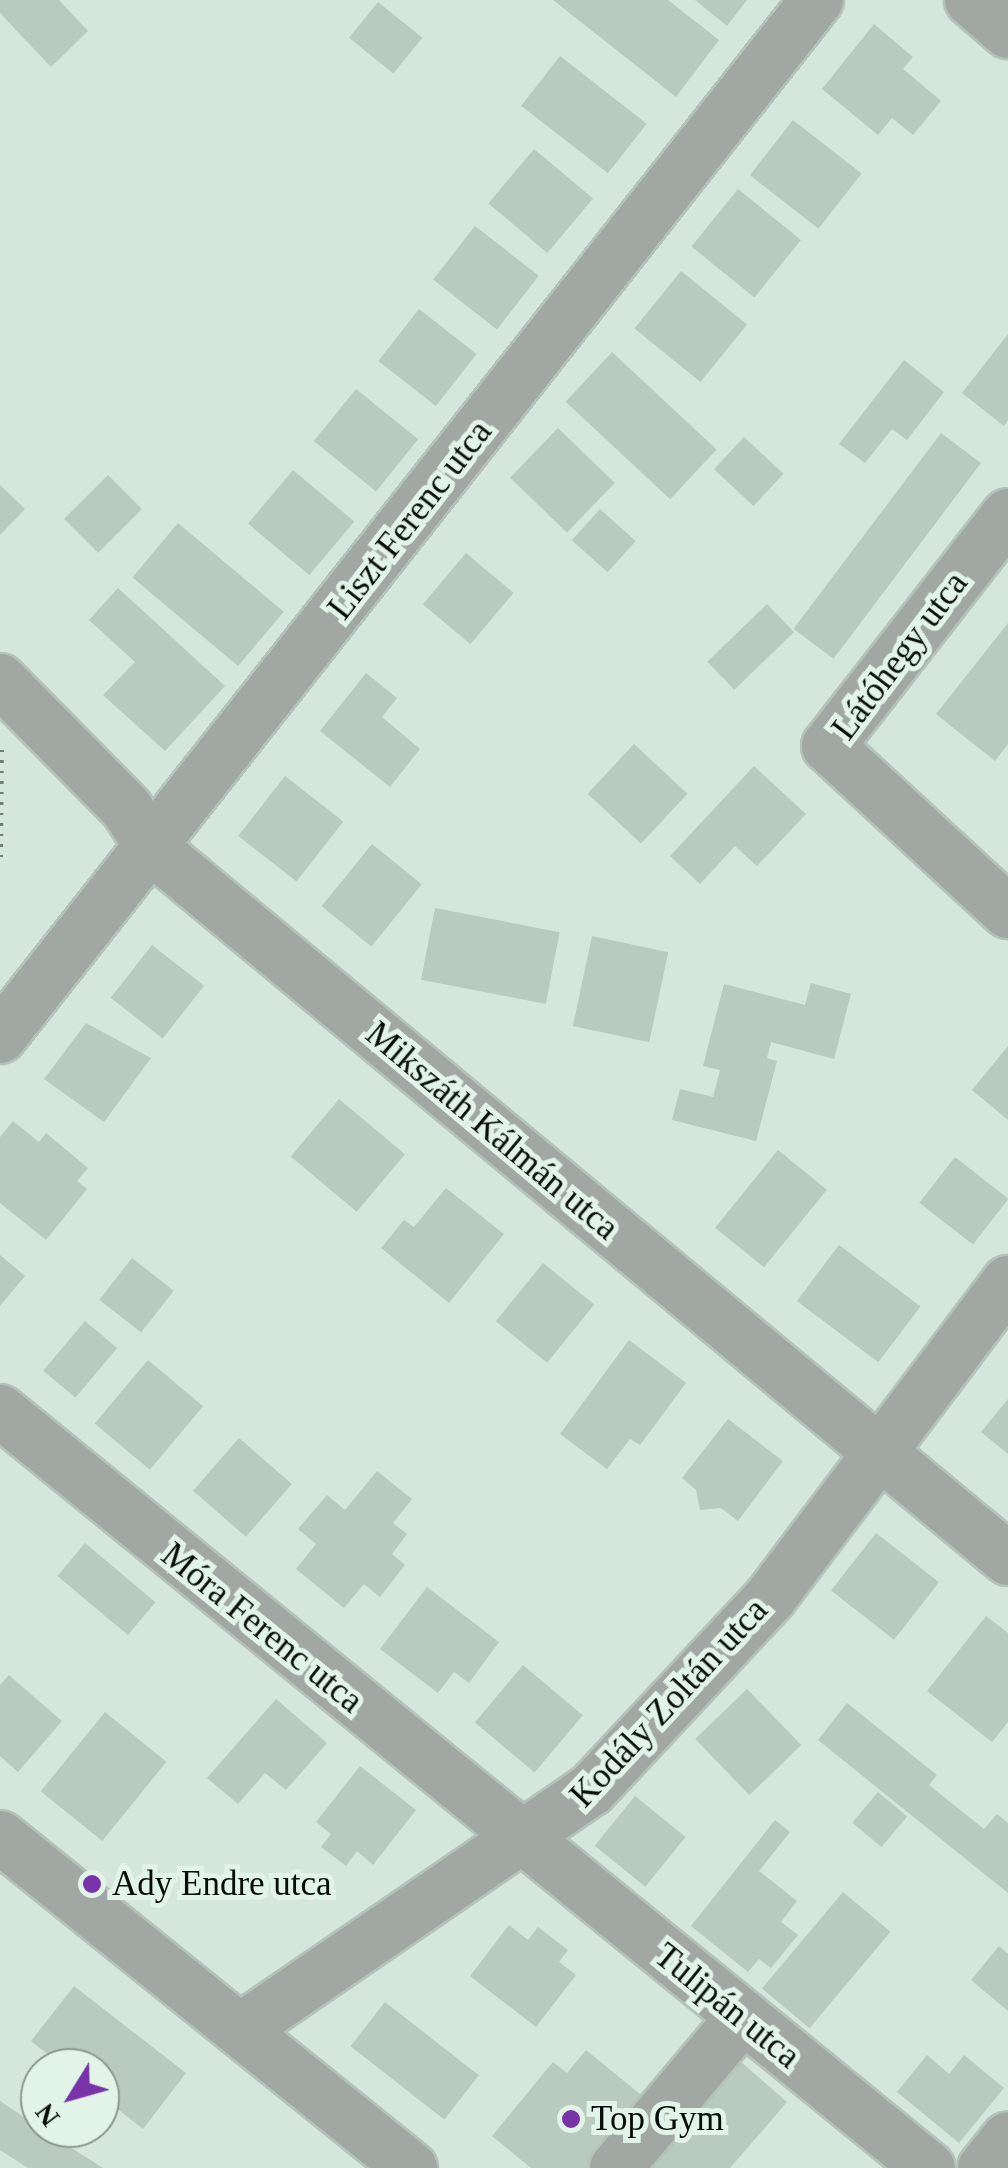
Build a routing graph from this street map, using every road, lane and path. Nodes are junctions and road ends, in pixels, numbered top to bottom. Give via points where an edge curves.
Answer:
1 (817, 0) edge
2 (971, 0) edge
3 (1008, 32) edge
4 (1008, 515) edge
5 (0, 680) edge
6 (1, 742) edge
7 (152, 848) junction
8 (0, 857) edge
9 (1008, 912) edge
10 (0, 1037) edge
11 (1008, 1282) edge
12 (0, 1412) edge
13 (878, 1450) junction
14 (1008, 1559) edge
15 (0, 1837) edge
16 (525, 1844) junction
17 (742, 2018) junction
18 (240, 2030) junction
19 (1008, 2138) edge
20 (362, 2151) edge
21 (412, 2168) edge
22 (616, 2168) edge
23 (928, 2168) edge
24 (984, 2168) edge

1 - 7 street, Liszt Ferenc utca
2 - 3 street
4 - 9 street, Látóhegy utca via 828,746
5 - 7 street, Mikszáth Kálmán utca via 127,809
6 - 8 path
7 - 10 street, Liszt Ferenc utca
7 - 13 street, Mikszáth Kálmán utca
11 - 13 street, Kodály Zoltán utca
12 - 16 street, Móra Ferenc utca
13 - 14 street, Mikszáth Kálmán utca
13 - 16 street, Kodály Zoltán utca via 737,1636 591,1790
15 - 18 street
16 - 17 street, Tulipán utca
16 - 18 street, Kodály Zoltán utca
17 - 22 street
17 - 23 street, Tulipán utca
18 - 20 street
19 - 24 street
20 - 21 street

